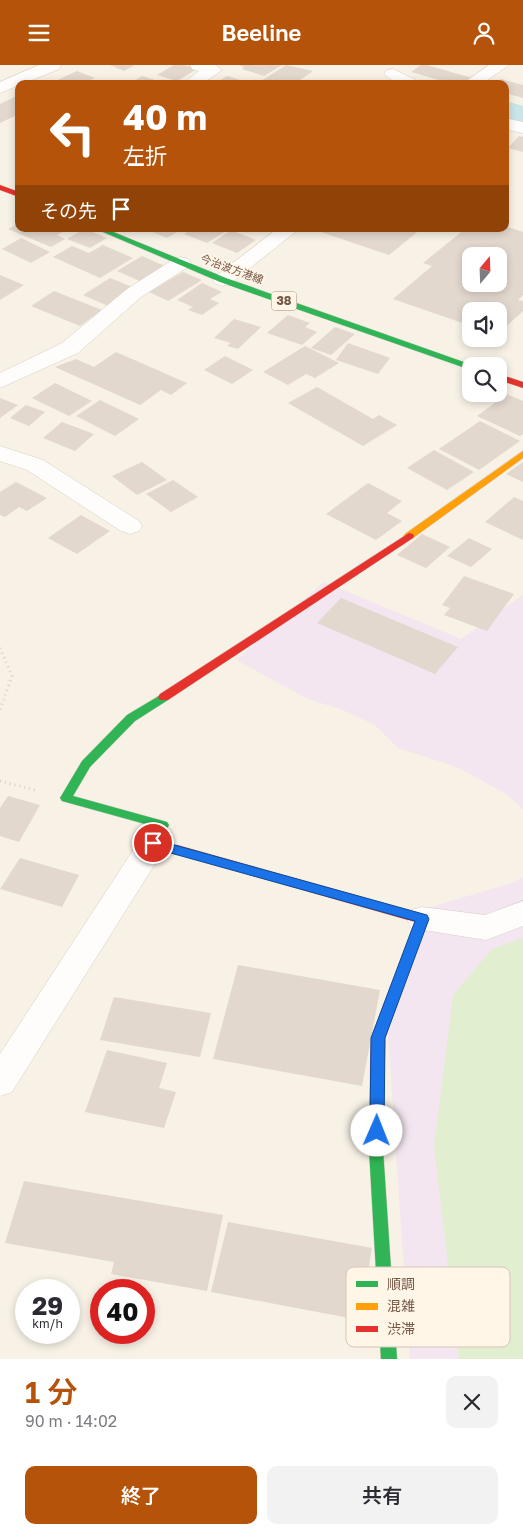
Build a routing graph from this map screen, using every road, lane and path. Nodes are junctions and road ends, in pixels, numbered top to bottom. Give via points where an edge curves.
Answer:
1 (53, 65) edge
2 (198, 65) edge
3 (501, 65) edge
4 (393, 74) dead end
5 (20, 80) edge
6 (197, 80) edge
7 (403, 80) edge
8 (477, 80) edge
9 (509, 124) edge
10 (523, 128) edge
11 (0, 187) edge
12 (15, 193) edge
13 (107, 232) edge
14 (285, 232) edge
15 (181, 263) junction
16 (223, 280) junction
17 (462, 364) edge
18 (507, 380) edge
19 (0, 381) edge
20 (523, 385) edge
21 (0, 453) edge
22 (523, 454) edge
23 (130, 526) dead end
24 (0, 648) edge
25 (0, 710) edge
26 (0, 781) edge
27 (66, 797) junction
28 (153, 843) junction
29 (523, 913) edge
30 (422, 919) junction
31 (0, 1082) edge
32 (383, 1267) edge

1 - 5 street
2 - 6 street via 213,70
3 - 8 street
4 - 7 street
9 - 10 street
11 - 12 street
13 - 15 street, 今治波方港線 / 38
14 - 16 street
15 - 16 street, 今治波方港線 / 38
15 - 19 street via 134,293 70,348
16 - 17 street, 今治波方港線 / 38
18 - 20 street
21 - 23 street via 36,465
22 - 27 street via 443,513 237,651 131,717 86,763
24 - 25 path via 12,676
26 - 27 path
27 - 28 street via 163,825
28 - 30 street
28 - 31 street
29 - 30 street via 486,928
30 - 32 street via 378,1038 376,1149

